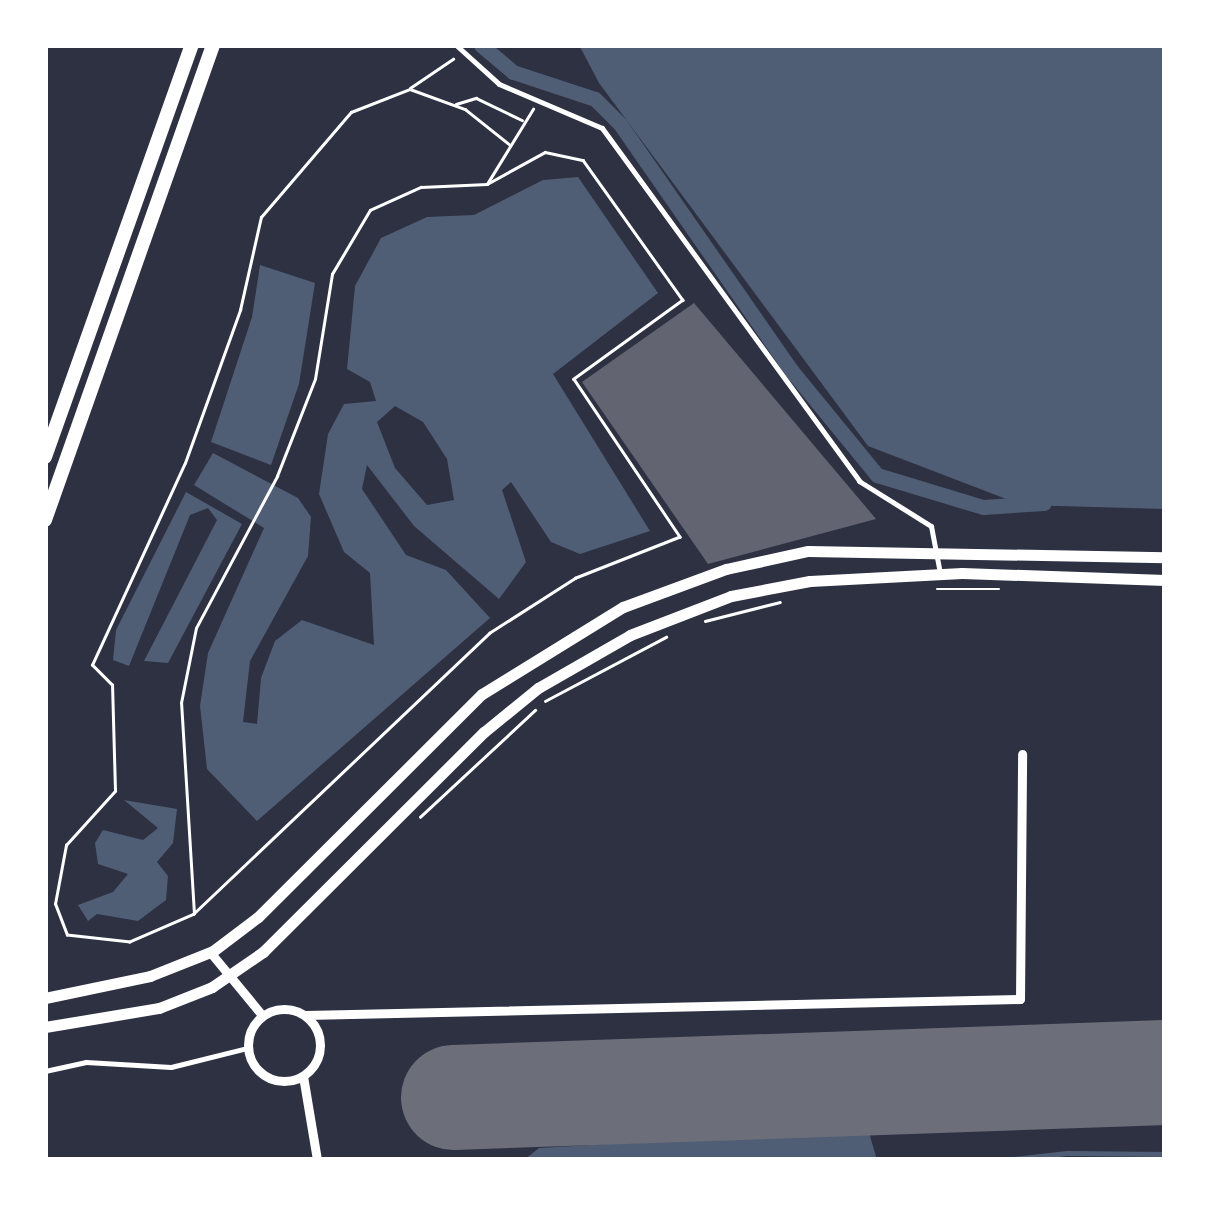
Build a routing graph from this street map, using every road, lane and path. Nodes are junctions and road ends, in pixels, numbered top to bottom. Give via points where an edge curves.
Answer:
1 (192, 45) edge
2 (213, 45) edge
3 (456, 45) edge
4 (464, 52) junction
5 (408, 89) junction
6 (540, 99) junction
7 (454, 105) junction
8 (525, 121) junction
9 (508, 144) junction
10 (487, 184) junction
11 (45, 455) edge
12 (45, 520) edge
13 (938, 553) junction
14 (1165, 557) edge
15 (940, 574) junction
16 (1165, 580) edge
17 (933, 589) dead end
18 (1006, 589) dead end
19 (792, 599) dead end
20 (704, 622) dead end
21 (670, 635) dead end
22 (1022, 754) dead end
23 (410, 826) dead end
24 (194, 914) junction
25 (210, 952) junction
26 (228, 976) junction
27 (45, 998) edge
28 (262, 1016) junction
29 (306, 1016) junction
30 (45, 1027) edge
31 (248, 1048) junction
32 (45, 1071) edge
33 (303, 1076) junction
34 (316, 1160) edge

1 - 11 main road
2 - 12 main road
3 - 4 lane
4 - 5 path
4 - 6 lane via 499,84
5 - 7 path
5 - 24 path via 351,112 261,218 240,310 185,463 92,665 112,685 115,791 62,860 56,904 67,935 130,942
6 - 8 path
6 - 13 lane via 602,128 859,482 930,526
7 - 8 path via 476,98
7 - 9 path
8 - 9 path
9 - 10 path
10 - 24 path via 421,187 370,210 332,274 315,379 277,476 196,628 181,703
10 - 24 path via 545,152 583,160 683,300 574,379 680,536 576,578 490,633
13 - 14 street
13 - 15 lane
13 - 25 street via 808,551 726,569 623,607 482,694 258,917
15 - 16 street
15 - 26 street via 810,581 731,596 630,635 538,688 484,732 263,952
17 - 18 path
19 - 20 path
21 - 23 path via 542,702
22 - 29 street via 1020,998
25 - 26 street
25 - 27 street via 150,976
26 - 28 street
26 - 30 street via 158,1008
28 - 29 street via 284,1008
28 - 31 street
29 - 33 street via 320,1047
31 - 32 lane via 171,1067 86,1062
31 - 33 street via 268,1078
33 - 34 street

